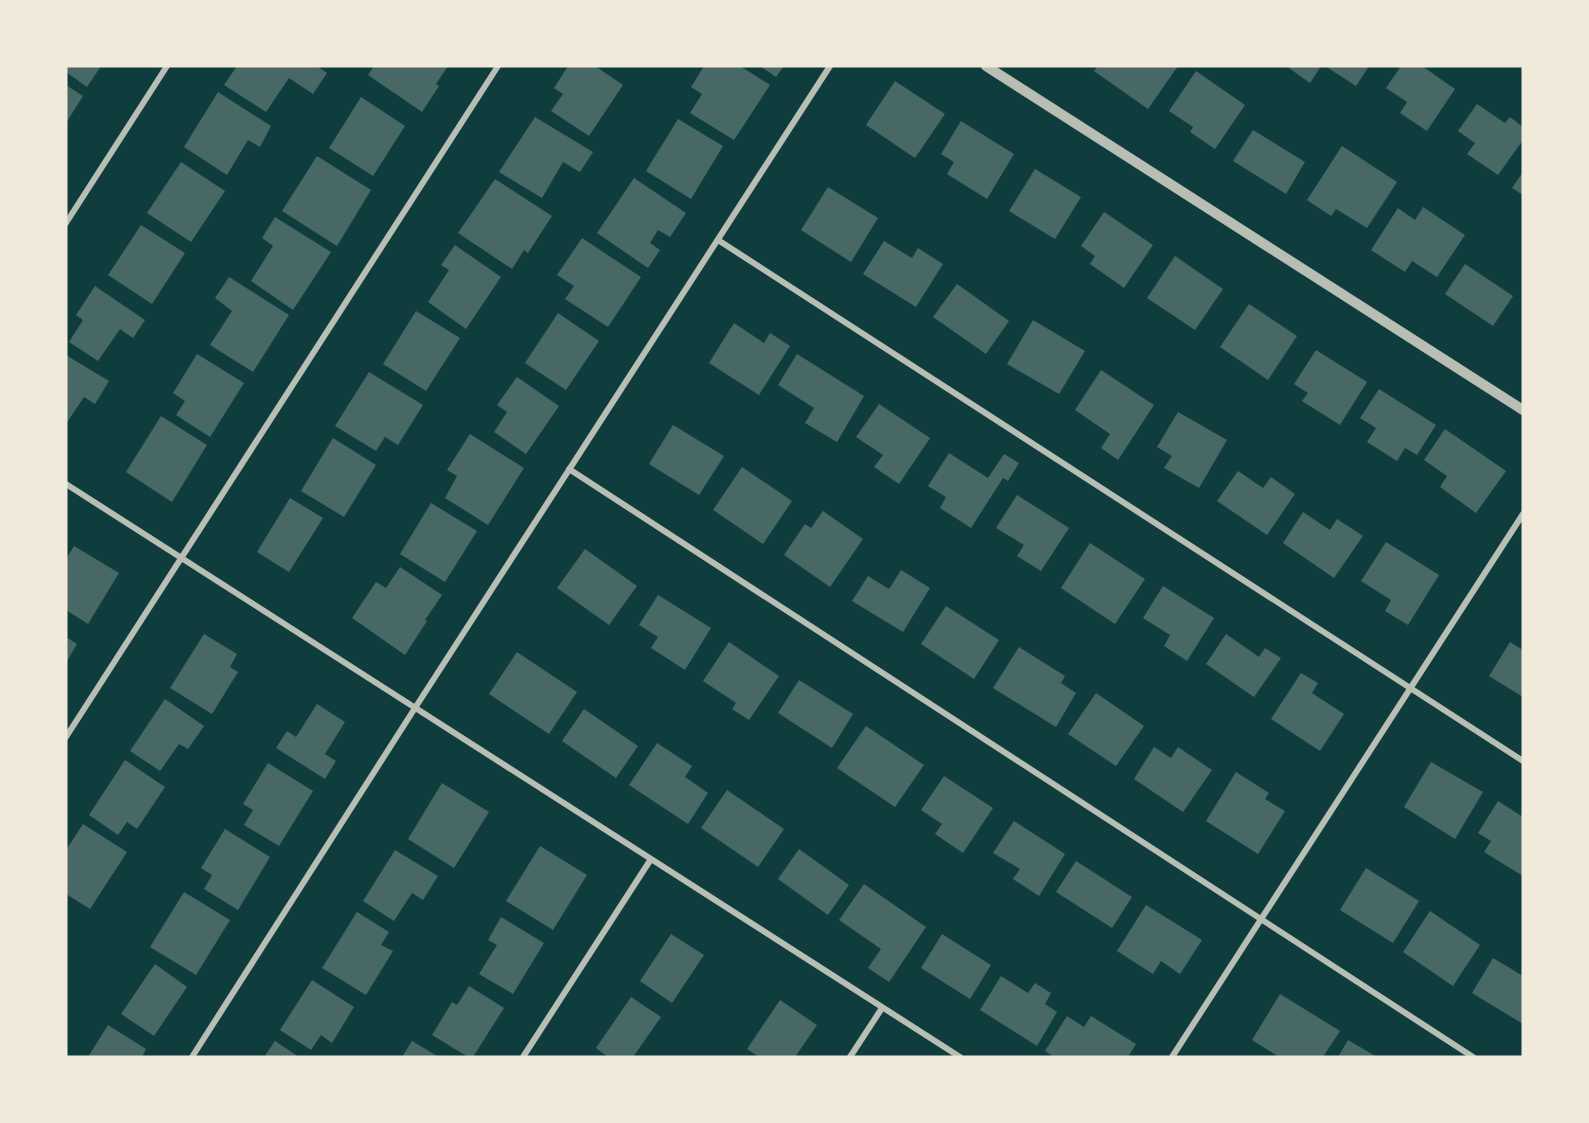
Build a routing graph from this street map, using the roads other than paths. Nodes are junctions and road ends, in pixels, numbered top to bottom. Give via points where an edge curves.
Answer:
1 (167, 66) edge
2 (498, 66) edge
3 (830, 66) edge
4 (986, 66) edge
5 (66, 223) edge
6 (718, 240) junction
7 (1523, 410) edge
8 (569, 469) junction
9 (66, 484) edge
10 (1523, 514) edge
11 (182, 558) junction
12 (1409, 688) junction
13 (415, 708) junction
14 (66, 737) edge
15 (1523, 761) edge
16 (651, 859) junction
17 (1261, 918) junction
18 (882, 1008) junction
19 (192, 1057) edge
20 (524, 1057) edge
21 (850, 1057) edge
22 (960, 1057) edge
23 (1172, 1057) edge
24 (1473, 1057) edge

1 - 5 street
2 - 11 street
3 - 6 street
4 - 7 street
6 - 8 street
6 - 12 street
8 - 13 street
8 - 17 street
9 - 11 street
10 - 12 street
11 - 13 street
11 - 14 street
12 - 15 street
12 - 17 street
13 - 16 street
13 - 19 street
16 - 18 street
16 - 20 street
17 - 23 street
17 - 24 street
18 - 21 street
18 - 22 street

